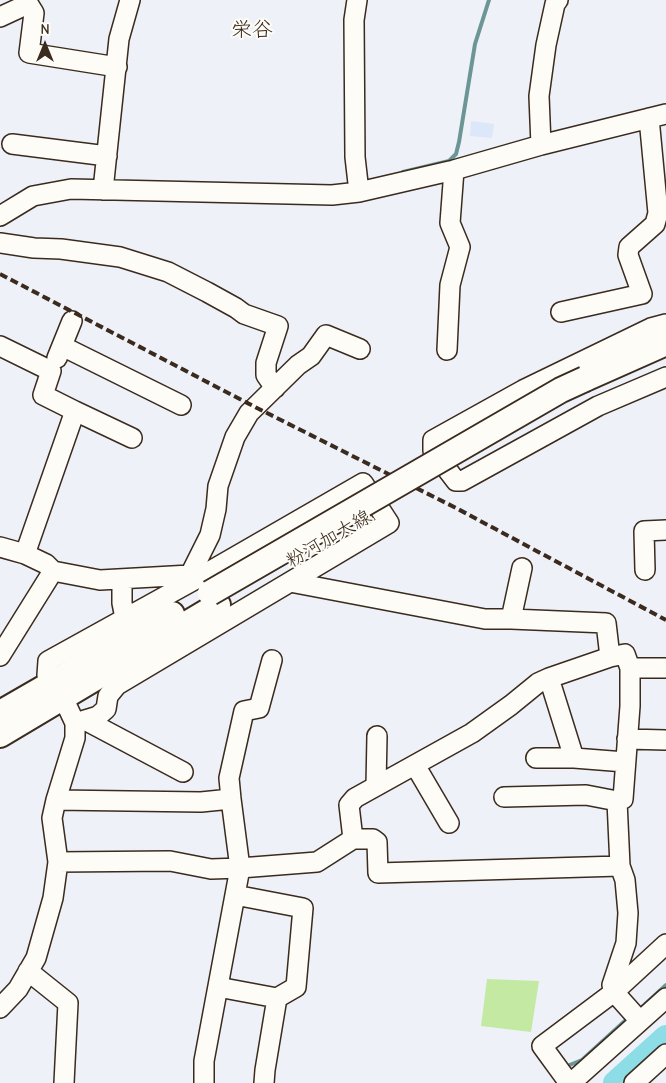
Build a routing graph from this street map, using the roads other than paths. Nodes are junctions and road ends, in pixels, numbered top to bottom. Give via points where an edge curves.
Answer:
1 (130, 0) edge
2 (357, 0) edge
3 (558, 0) edge
4 (27, 2) edge
5 (0, 17) edge
6 (117, 67) junction
7 (658, 116) edge
8 (12, 144) dead end
9 (541, 145) junction
10 (107, 156) junction
11 (454, 170) junction
12 (358, 187) junction
13 (103, 190) junction
14 (0, 216) edge
15 (0, 243) edge
16 (561, 312) dead end
17 (72, 321) dead end
18 (666, 324) edge
19 (666, 343) edge
20 (0, 346) edge
21 (62, 346) junction
22 (360, 350) dead end
23 (447, 350) dead end
24 (666, 357) edge
25 (52, 371) junction
26 (666, 376) edge
27 (588, 385) junction
28 (275, 388) junction
29 (181, 405) dead end
30 (75, 411) junction
31 (132, 438) dead end
32 (666, 530) edge
33 (0, 547) edge
34 (25, 554) junction
35 (522, 568) dead end
36 (646, 570) dead end
37 (53, 571) junction
38 (122, 579) junction
39 (290, 582) junction
40 (204, 588) junction
41 (125, 618) junction
42 (511, 619) junction
43 (5, 636) edge
44 (0, 656) edge
45 (610, 657) junction
46 (272, 660) dead end
47 (630, 668) junction
48 (666, 668) edge
49 (549, 678) junction
50 (56, 691) junction
51 (0, 713) edge
52 (80, 721) junction
53 (0, 735) edge
54 (377, 736) dead end
55 (627, 739) junction
56 (666, 740) edge
57 (536, 758) dead end
58 (574, 758) junction
59 (625, 762) junction
60 (415, 765) junction
61 (183, 772) dead end
62 (376, 786) junction
63 (504, 797) dead end
64 (231, 799) junction
65 (56, 800) junction
66 (617, 801) junction
67 (449, 823) dead end
68 (353, 839) junction
69 (58, 862) junction
70 (620, 866) junction
71 (240, 868) junction
72 (235, 895) junction
73 (666, 944) edge
74 (28, 971) junction
75 (218, 987) junction
76 (614, 992) junction
77 (277, 998) junction
78 (666, 998) edge
79 (0, 1008) edge
80 (640, 1021) junction
81 (666, 1054) edge
82 (64, 1083) edge
83 (204, 1083) edge
84 (264, 1083) edge
85 (570, 1083) edge
86 (634, 1083) edge

1 - 6 street via 119,39
2 - 12 street via 354,20 354,157
3 - 9 street via 546,45 539,96
4 - 5 street
4 - 6 street via 34,13 29,53
6 - 10 street
7 - 9 street
7 - 16 street via 658,213 655,224 629,247 628,255 642,294
8 - 10 street
9 - 11 street
10 - 13 street
11 - 12 street
11 - 23 street via 450,223 460,247 450,285
12 - 13 street via 332,195
13 - 14 street via 70,189 33,196
15 - 28 street via 120,257 168,272 244,314 278,326 266,363 266,375
17 - 21 street
18 - 26 street via 651,328 523,390 433,440 432,452 456,481 462,481 598,406
19 - 27 main road, 粉河加太線
20 - 25 street
21 - 25 street
21 - 29 street
22 - 28 street via 326,335 311,356
24 - 27 main road, 粉河加太線
25 - 30 street via 43,395
27 - 40 main road, 粉河加太線, bridge via 561,390
28 - 40 street via 249,413 235,437 218,486
30 - 31 street
30 - 34 street
32 - 36 street via 644,532
33 - 34 street
34 - 37 street
35 - 42 street
37 - 38 street via 100,580
37 - 43 street
38 - 40 street
38 - 41 street
39 - 40 street via 389,523 363,482
39 - 42 street via 485,619
39 - 52 street via 117,686 108,696 106,709 98,716
40 - 41 street
40 - 50 main road, 粉河加太線
41 - 50 street via 48,661 47,675
42 - 45 street via 606,623
43 - 44 street
45 - 47 street via 625,654
45 - 49 street
46 - 64 street via 260,708 244,711 229,778
47 - 48 street
47 - 55 street
49 - 58 street
49 - 60 street via 472,734
50 - 51 main road, 粉河加太線
50 - 52 street
50 - 53 main road, 粉河加太線
52 - 61 street
52 - 65 street
54 - 62 street
55 - 56 street
55 - 59 street
57 - 58 street
58 - 59 street
59 - 66 street via 623,800
60 - 62 street
60 - 67 street
62 - 68 street via 349,805
63 - 66 street via 586,795
64 - 65 street via 201,802
64 - 71 street
65 - 69 street via 52,818
66 - 70 street
68 - 70 street via 377,842 378,873
68 - 71 street via 317,862
69 - 71 street via 170,861 211,869
69 - 74 street via 54,898 36,958
70 - 76 street via 625,880 628,913 626,943 612,985
71 - 72 street
72 - 75 street
72 - 77 street via 303,908 296,987
73 - 76 street
74 - 79 street via 18,989
74 - 82 street via 68,1003
75 - 77 street
75 - 83 street via 204,1061
76 - 80 street
76 - 85 street via 542,1046
77 - 84 street
78 - 80 street
80 - 85 street
81 - 86 street

